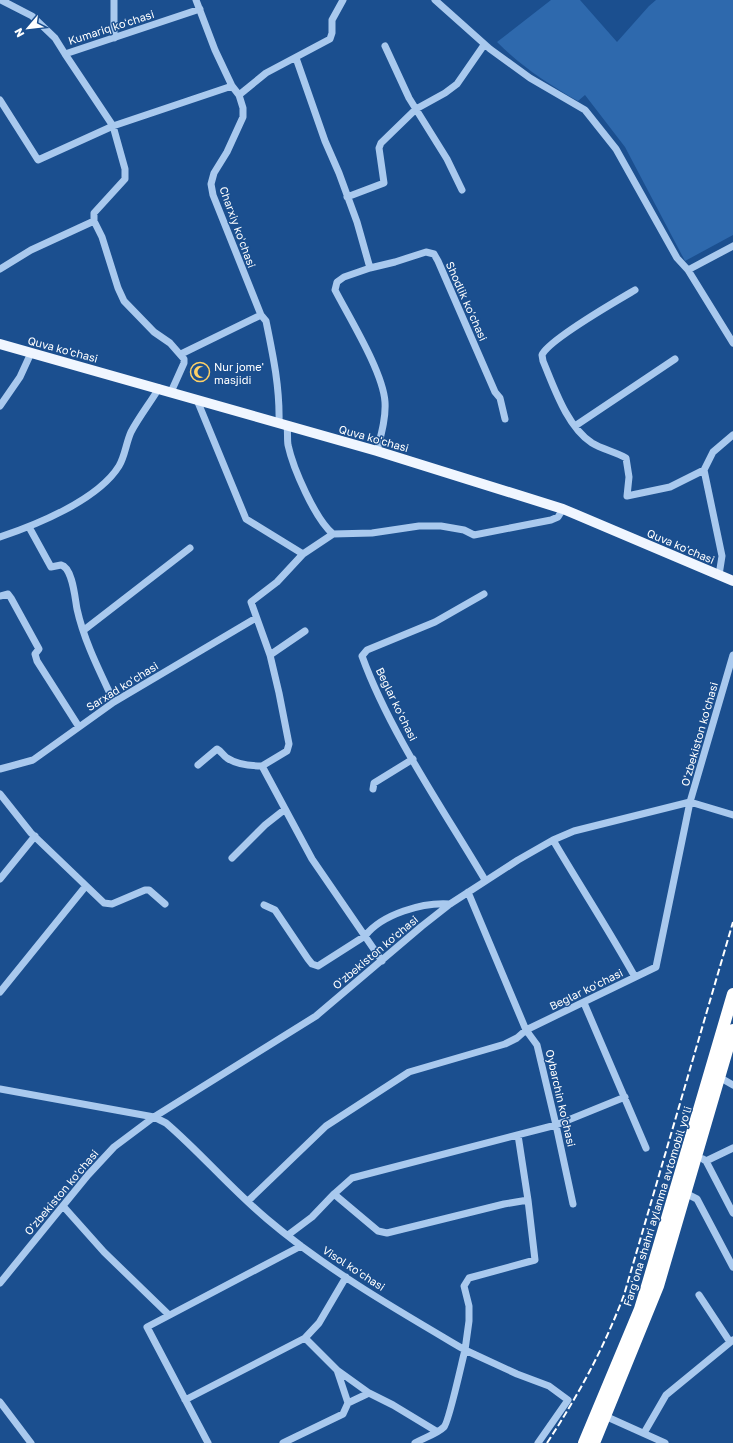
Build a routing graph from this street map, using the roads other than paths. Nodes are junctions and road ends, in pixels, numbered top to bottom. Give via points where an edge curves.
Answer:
1 (1, 0) edge
2 (114, 0) edge
3 (196, 0) edge
4 (343, 0) edge
5 (435, 0) edge
6 (200, 9) junction
7 (114, 38) junction
8 (484, 45) junction
9 (385, 46) dead end
10 (65, 54) junction
11 (296, 58) junction
12 (232, 86) junction
13 (239, 95) junction
14 (0, 100) edge
15 (416, 109) junction
16 (113, 126) junction
17 (462, 190) dead end
18 (347, 197) junction
19 (94, 221) junction
20 (733, 246) edge
21 (0, 268) edge
22 (370, 268) junction
23 (688, 270) junction
24 (635, 290) dead end
25 (261, 315) junction
26 (733, 343) edge
27 (0, 344) edge
28 (31, 353) junction
29 (181, 354) junction
30 (675, 360) dead end
31 (159, 388) junction
32 (171, 392) junction
33 (197, 400) junction
34 (0, 406) edge
35 (505, 419) dead end
36 (283, 425) junction
37 (575, 426) junction
38 (733, 435) edge
39 (377, 451) junction
40 (704, 470) junction
41 (563, 509) junction
42 (29, 527) junction
43 (333, 534) junction
44 (0, 537) edge
45 (190, 548) dead end
46 (303, 554) junction
47 (719, 575) junction
48 (733, 581) edge
49 (484, 594) dead end
50 (0, 596) edge
51 (256, 618) junction
52 (84, 630) junction
53 (305, 631) dead end
54 (270, 655) junction
55 (733, 655) edge
56 (114, 702) junction
57 (79, 727) junction
58 (413, 759) junction
59 (198, 765) dead end
60 (262, 766) junction
61 (0, 770) edge
62 (373, 789) dead end
63 (0, 794) edge
64 (690, 802) junction
65 (284, 810) junction
66 (733, 815) edge
67 (35, 836) junction
68 (553, 840) junction
69 (232, 858) dead end
70 (0, 879) edge
71 (485, 880) junction
72 (85, 887) junction
73 (468, 892) junction
74 (165, 904) dead end
75 (450, 904) junction
76 (264, 905) dead end
77 (365, 936) junction
78 (382, 961) junction
79 (635, 977) junction
80 (0, 992) edge
81 (733, 994) edge
82 (584, 1003) junction
83 (526, 1030) junction
84 (733, 1030) edge
85 (719, 1077) junction
86 (733, 1085) edge
87 (0, 1089) edge
88 (625, 1097) junction
89 (154, 1117) junction
90 (556, 1125) junction
91 (518, 1135) junction
92 (646, 1148) dead end
93 (733, 1148) edge
94 (701, 1158) junction
95 (685, 1193) junction
96 (334, 1194) junction
97 (528, 1200) junction
98 (248, 1202) junction
99 (573, 1204) dead end
100 (63, 1206) junction
101 (733, 1213) edge
102 (288, 1235) junction
103 (301, 1246) junction
104 (664, 1250) junction
105 (733, 1267) edge
106 (346, 1277) junction
107 (0, 1283) edge
108 (699, 1295) dead end
109 (169, 1315) junction
110 (305, 1338) junction
111 (731, 1341) edge
112 (465, 1350) junction
113 (337, 1370) junction
114 (369, 1393) junction
115 (185, 1400) junction
116 (0, 1402) edge
117 (348, 1402) junction
118 (605, 1416) junction
119 (436, 1431) junction
120 (644, 1433) junction
121 (31, 1443) edge
122 (208, 1443) edge
123 (283, 1443) edge
124 (415, 1443) edge
125 (538, 1443) edge
126 (584, 1443) edge
127 (594, 1443) edge
128 (665, 1443) edge

1 - 10 street, Kumariq koʻchasi via 32,16 55,38
2 - 7 street
3 - 6 street
4 - 11 street via 332,20 331,38
5 - 8 street
6 - 7 street, Kumariq koʻchasi
6 - 12 street via 214,50
7 - 10 street, Kumariq koʻchasi
8 - 15 street via 457,84
8 - 23 street via 530,78 585,110 616,149 676,258
9 - 15 street
10 - 16 street
11 - 13 street via 262,76
11 - 18 street
12 - 13 street
12 - 16 street
13 - 25 street, Charxiy koʻchasi via 244,108 243,117 228,152 214,173 211,184
14 - 16 street via 38,160
15 - 17 street via 447,159
15 - 18 street via 380,146 384,183
16 - 19 street via 125,177 94,213
18 - 22 street
19 - 21 street via 31,250
19 - 29 street via 124,301 154,332
20 - 23 street
22 - 35 street, Shodlik koʻchasi via 426,252 434,254 500,398
22 - 39 street, Shodlik koʻchasi via 344,277 337,282 336,290 375,368 384,392 384,419
23 - 26 street
24 - 37 street via 580,324 544,352 544,361 558,397
25 - 29 street
25 - 36 street, Charxiy koʻchasi via 266,321 277,371
27 - 28 main road, Quva ko'chasi
28 - 31 main road, Quva ko'chasi
28 - 34 street via 20,377
29 - 32 street via 184,363
30 - 37 street
31 - 32 main road, Quva ko'chasi
31 - 42 street via 131,432 119,466 102,485 70,507
32 - 33 main road, Quva ko'chasi
33 - 36 main road, Quva ko'chasi
33 - 46 street via 246,519
36 - 39 main road, Quva ko'chasi
36 - 43 street, Charxiy koʻchasi via 304,488 321,519
37 - 40 street via 577,431 592,443 626,458 629,478 627,496 670,487
38 - 40 street via 713,452
39 - 41 main road, Quva ko'chasi
40 - 47 street via 722,556
41 - 43 street via 558,517 551,520 474,535 464,530 441,526
41 - 47 main road, Quva ko'chasi
42 - 44 street
42 - 52 street via 49,564 54,567 65,567 75,591
43 - 46 street
45 - 52 street
46 - 51 street via 277,582 253,600 251,605
47 - 48 main road, Quva ko'chasi
49 - 58 street, Beglar koʻchasi via 435,622 362,653 390,716
50 - 57 street via 8,594 11,598 39,649 35,654 37,660
51 - 54 street
51 - 56 street, Sarxad koʻchasi
52 - 56 street via 98,669
53 - 54 street
54 - 60 street via 280,692 289,747
55 - 64 street, O'zbekiston ko'chasi
56 - 57 street, Sarxad koʻchasi
57 - 61 street, Sarxad koʻchasi via 33,760
58 - 62 street via 374,783
58 - 71 street, Beglar koʻchasi
59 - 60 street via 217,749 235,762
60 - 65 street
63 - 67 street
64 - 66 street
64 - 68 street, O'zbekiston ko'chasi via 574,830
64 - 79 street, Beglar koʻchasi via 656,967
65 - 69 street
65 - 77 street via 312,859
67 - 70 street
67 - 72 street
68 - 71 street, O'zbekiston ko'chasi
68 - 79 street
71 - 73 street, O'zbekiston ko'chasi
72 - 74 street via 108,904 149,890
72 - 80 street
73 - 75 street, O'zbekiston ko'chasi
73 - 83 street, Oybarchin koʻchasi
75 - 77 street via 438,903 398,912
75 - 78 street, O'zbekiston ko'chasi
76 - 77 street via 275,910 308,959 316,966 322,965
77 - 78 street
78 - 89 street, O'zbekiston ko'chasi via 316,1016
79 - 82 street, Beglar koʻchasi
81 - 104 highway, Fargʻona shahri aylanma avtomobil yoʻli
82 - 83 street, Beglar koʻchasi
82 - 88 street
83 - 90 street, Oybarchin koʻchasi via 537,1045
83 - 98 street, Beglar koʻchasi via 505,1044 417,1069 403,1076 326,1126
84 - 85 highway, Fargʻona shahri aylanma avtomobil yoʻli
85 - 86 street
85 - 94 highway, Fargʻona shahri aylanma avtomobil yoʻli
87 - 89 street
88 - 90 street
88 - 92 street
89 - 98 street, Visol koʻchasi via 177,1132
89 - 100 street, O'zbekiston ko'chasi via 114,1147
90 - 91 street
90 - 99 street, Oybarchin koʻchasi
91 - 96 street via 352,1178
91 - 97 street
93 - 94 street
94 - 95 highway, Fargʻona shahri aylanma avtomobil yoʻli
94 - 101 street
95 - 104 highway, Fargʻona shahri aylanma avtomobil yoʻli
95 - 105 street via 697,1200
96 - 97 street via 378,1231 386,1233
96 - 102 street via 312,1217
97 - 112 street via 535,1260 466,1281 464,1286 469,1306 469,1321
98 - 102 street, Visol koʻchasi
100 - 107 street, O'zbekiston ko'chasi
100 - 109 street via 104,1252
102 - 103 street, Visol koʻchasi
103 - 106 street, Visol koʻchasi
103 - 109 street
104 - 118 highway, Fargʻona shahri aylanma avtomobil yoʻli via 648,1315
104 - 126 highway, Fargʻona shahri aylanma avtomobil yoʻli
106 - 110 street via 319,1324
106 - 112 street, Visol koʻchasi
108 - 111 street
109 - 115 street via 147,1327
110 - 113 street
110 - 115 street
111 - 120 street via 666,1395
112 - 119 street via 452,1398 450,1416 445,1426
112 - 125 street, Visol koʻchasi via 549,1386 568,1400
113 - 114 street
113 - 117 street
114 - 117 street
114 - 119 street
115 - 122 street
116 - 121 street
117 - 123 street via 343,1414
118 - 120 street
118 - 127 highway, Fargʻona shahri aylanma avtomobil yoʻli
119 - 124 street
120 - 128 street

